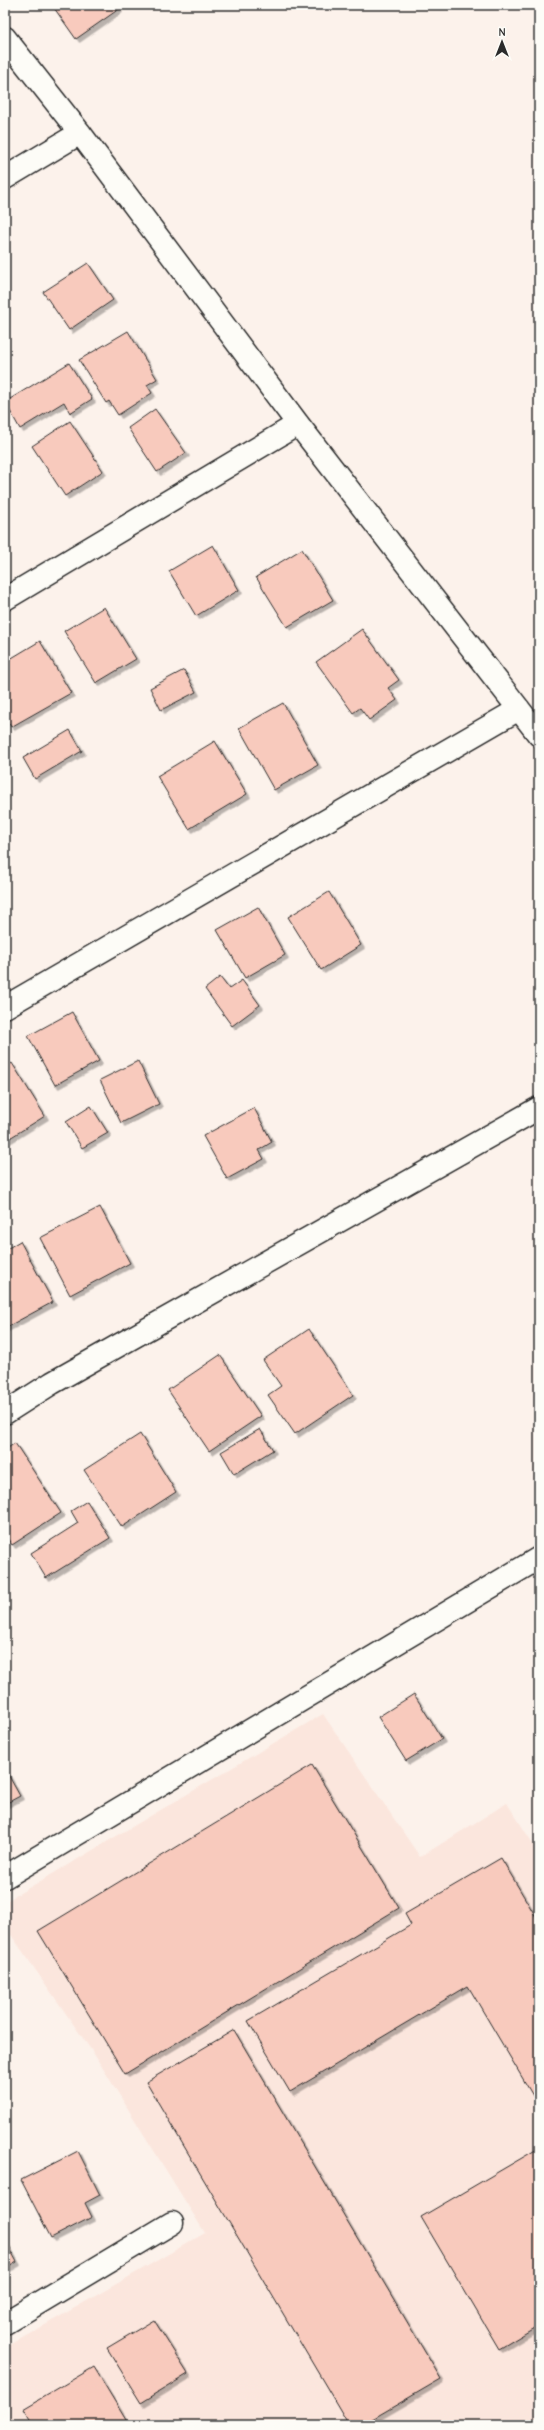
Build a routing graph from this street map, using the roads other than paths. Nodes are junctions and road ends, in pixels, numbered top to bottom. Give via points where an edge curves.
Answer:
1 (5, 38) edge
2 (80, 133) junction
3 (5, 178) edge
4 (298, 424) junction
5 (5, 598) edge
6 (519, 709) junction
7 (539, 735) edge
8 (5, 1007) edge
9 (539, 1108) edge
10 (5, 1413) edge
11 (539, 1558) edge
12 (5, 1877) edge
13 (172, 2223) dead end
14 (5, 2323) edge

1 - 2 street
2 - 3 street
2 - 4 street
4 - 5 street
4 - 6 street
6 - 7 street
6 - 8 street
9 - 10 street via 52,1383
11 - 12 street
13 - 14 street

